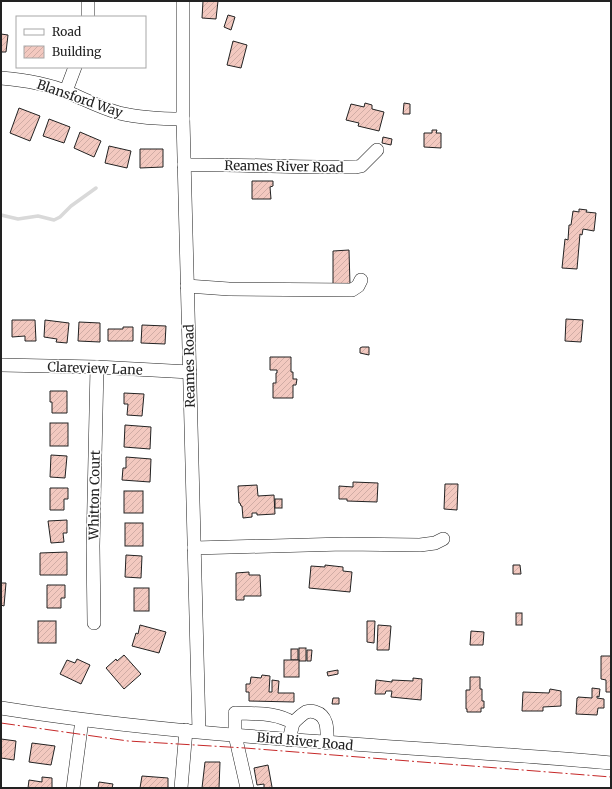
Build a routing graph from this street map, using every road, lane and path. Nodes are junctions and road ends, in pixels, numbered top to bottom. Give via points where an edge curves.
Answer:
1 (88, 1) edge
2 (183, 1) edge
3 (88, 16) edge
4 (75, 68) edge
5 (1, 78) edge
6 (66, 91) junction
7 (183, 119) junction
8 (378, 150) dead end
9 (184, 165) junction
10 (361, 280) dead end
11 (188, 286) junction
12 (1, 365) edge
13 (96, 367) junction
14 (190, 372) junction
15 (443, 539) dead end
16 (194, 548) junction
17 (94, 623) dead end
18 (1, 708) edge
19 (82, 720) junction
20 (293, 723) junction
21 (192, 731) junction
22 (235, 735) junction
23 (289, 740) junction
24 (327, 743) junction
25 (611, 764) edge
26 (73, 788) edge
27 (181, 788) edge
28 (246, 788) edge

1 - 3 street
2 - 7 street, Reames Road
4 - 6 street
5 - 6 street, Blansford Way via 24,80
6 - 7 street, Blansford Way via 118,113
7 - 9 street, Reames Road
8 - 9 street, Reames River Road via 361,166 356,167
9 - 11 street, Reames Road
10 - 11 street via 352,290
11 - 14 street, Reames Road
12 - 13 street, Clareview Lane
13 - 14 street, Clareview Lane
13 - 17 street, Whitton Court
14 - 16 street, Reames Road
15 - 16 street via 420,545 344,544
16 - 21 street, Reames Road
18 - 19 street, Bird River Road
19 - 21 street, Bird River Road
19 - 26 street
20 - 22 street via 278,716 235,713
20 - 23 street
20 - 24 street via 307,712 318,713 324,717
21 - 22 street, Bird River Road
21 - 27 street, Reames Road
22 - 23 street, Bird River Road
22 - 28 street
23 - 24 street, Bird River Road
24 - 25 street, Bird River Road

